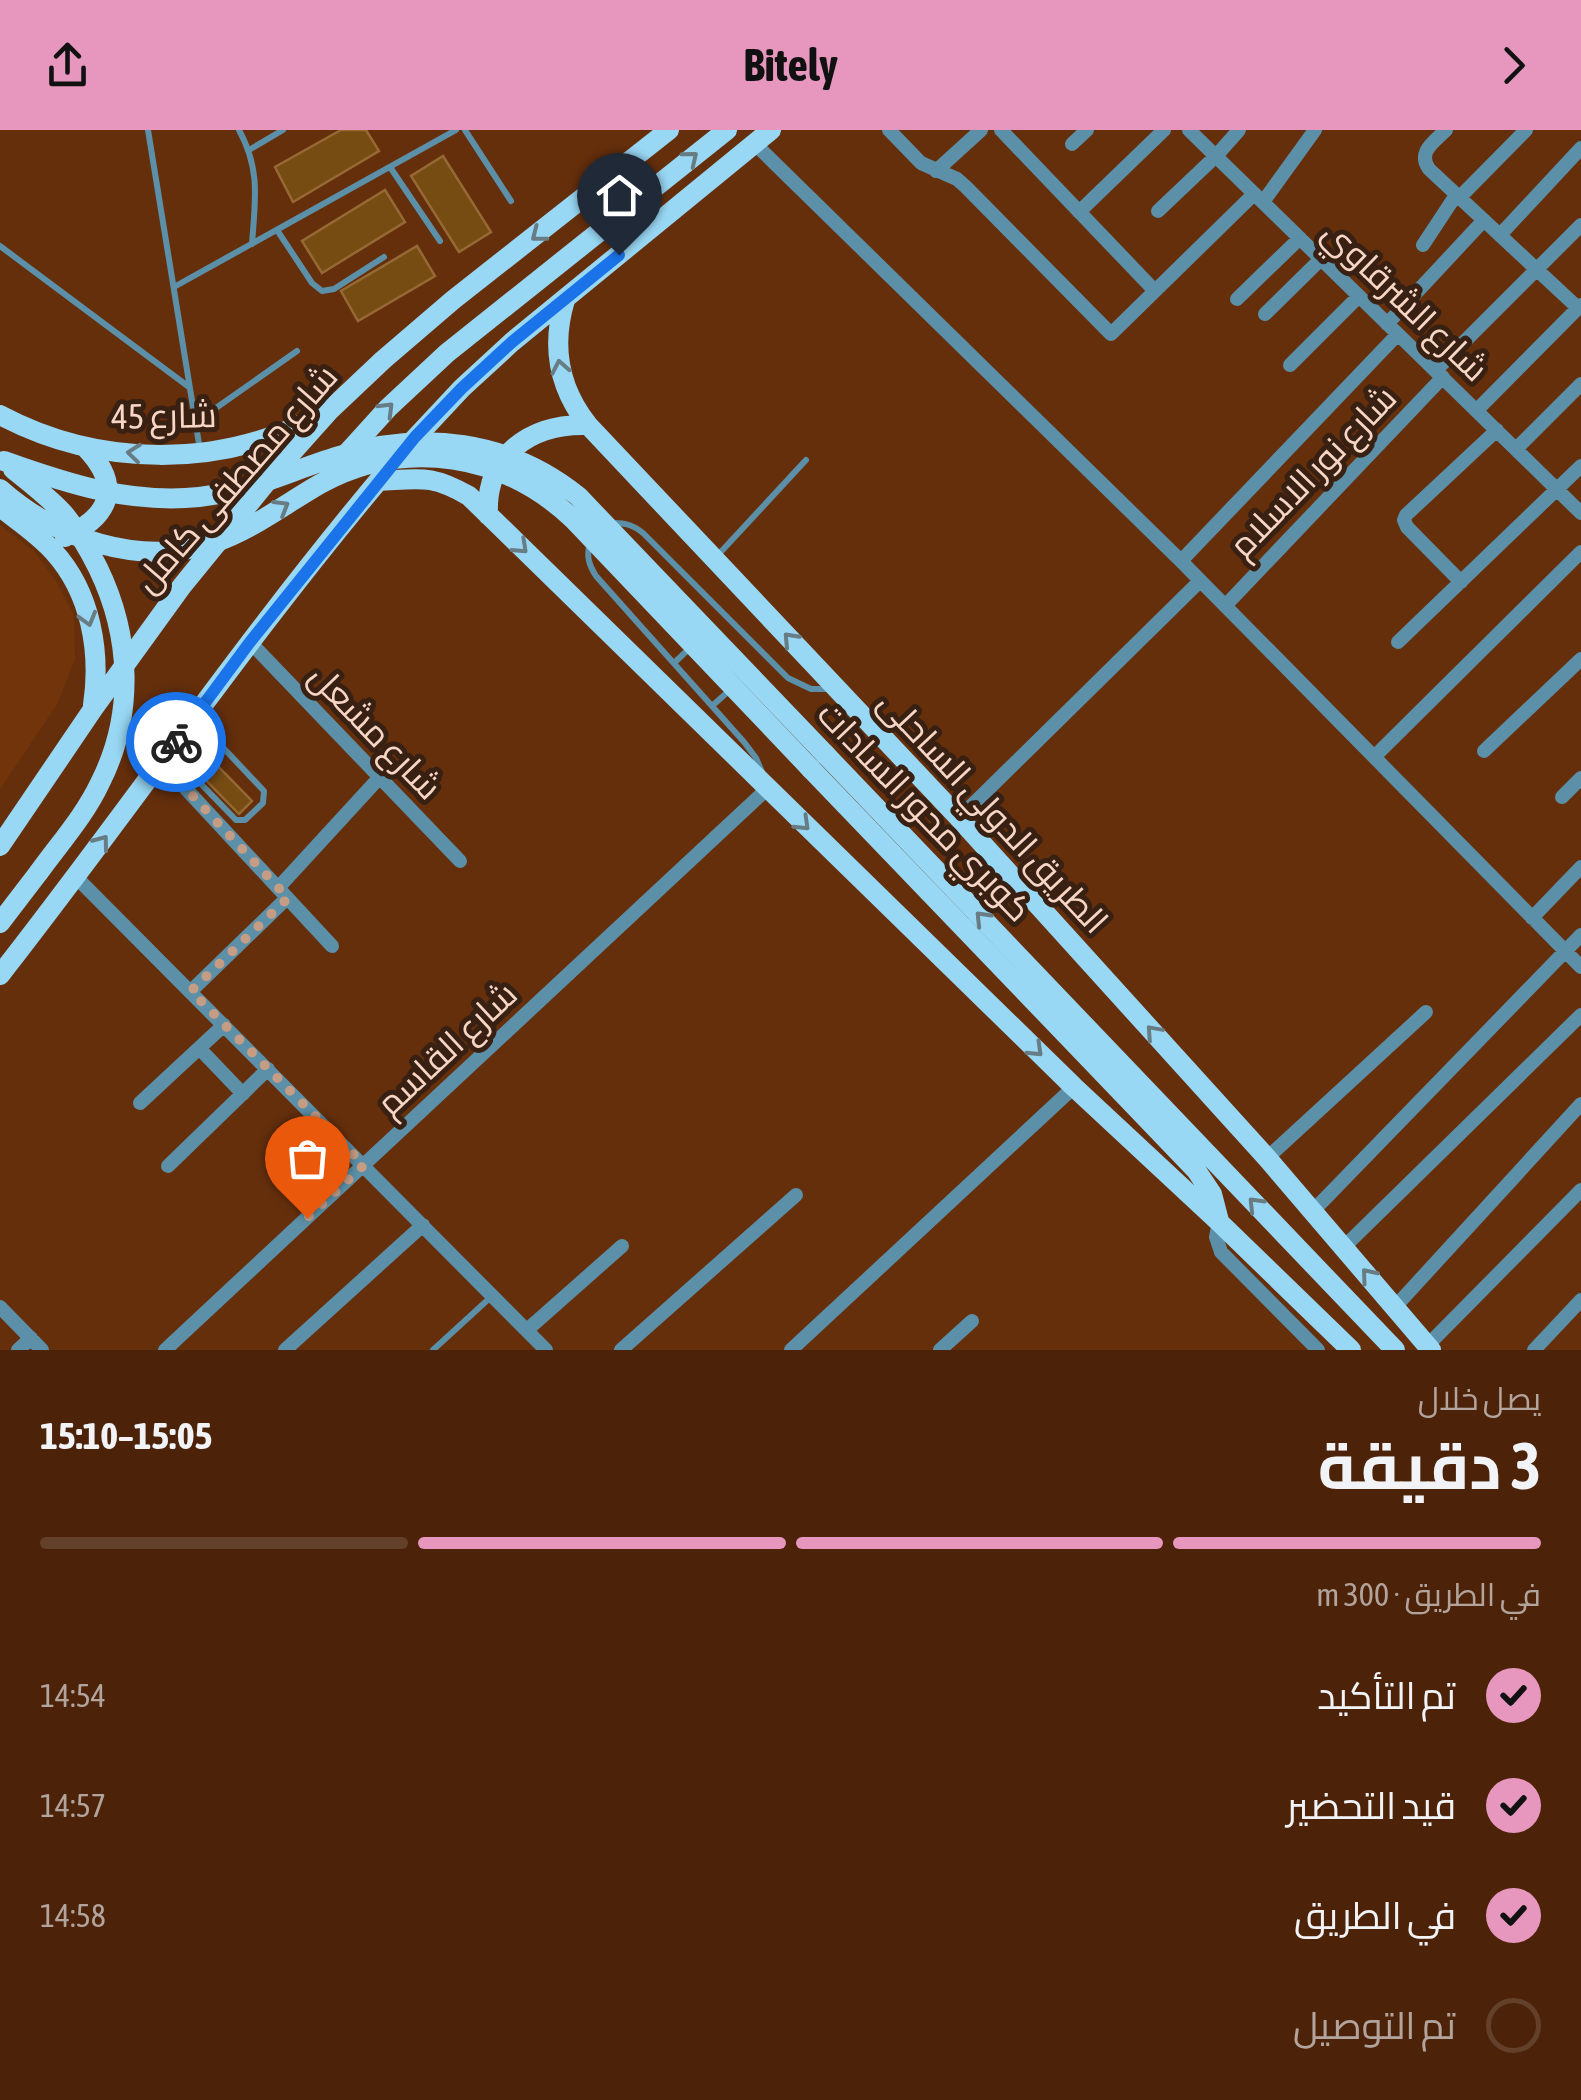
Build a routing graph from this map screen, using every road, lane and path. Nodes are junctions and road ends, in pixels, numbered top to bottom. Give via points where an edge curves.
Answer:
1 (148, 130) edge
2 (239, 130) edge
3 (283, 130) edge
4 (456, 130) edge
5 (466, 130) edge
6 (669, 130) edge
7 (727, 130) edge
8 (889, 130) edge
9 (981, 130) edge
10 (1000, 130) edge
11 (1087, 130) edge
12 (1164, 130) edge
13 (1189, 130) edge
14 (1238, 130) edge
15 (1315, 130) edge
16 (1446, 130) edge
17 (1526, 130) edge
18 (763, 137) edge
19 (1072, 144) dead end
20 (1581, 148) edge
21 (250, 150) junction
22 (1216, 156) junction
23 (390, 167) junction
24 (936, 171) junction
25 (1458, 196) junction
26 (1258, 198) junction
27 (511, 201) dead end
28 (1158, 211) dead end
29 (1079, 212) junction
30 (1484, 220) junction
31 (1581, 225) edge
32 (277, 230) junction
33 (1500, 235) junction
34 (1300, 238) junction
35 (440, 241) dead end
36 (252, 244) junction
37 (1423, 245) dead end
38 (0, 246) edge
39 (384, 258) dead end
40 (1321, 259) junction
41 (1537, 270) junction
42 (174, 287) junction
43 (1155, 291) junction
44 (1359, 296) junction
45 (1236, 299) dead end
46 (564, 300) junction
47 (1580, 307) edge
48 (1265, 314) dead end
49 (1393, 329) junction
50 (296, 350) dead end
51 (1290, 365) dead end
52 (1439, 373) junction
53 (1581, 384) edge
54 (190, 388) junction
55 (1477, 410) junction
56 (329, 411) junction
57 (0, 415) edge
58 (196, 422) junction
59 (588, 425) junction
60 (1497, 430) junction
61 (86, 448) junction
62 (1516, 449) junction
63 (201, 453) junction
64 (2, 460) edge
65 (806, 460) dead end
66 (1581, 466) edge
67 (378, 481) junction
68 (322, 483) junction
69 (0, 489) edge
70 (1558, 490) junction
71 (0, 507) edge
72 (1581, 512) edge
73 (488, 515) junction
74 (602, 528) dead end
75 (594, 535) dead end
76 (44, 542) junction
77 (1581, 552) edge
78 (668, 558) junction
79 (714, 559) junction
80 (1181, 561) junction
81 (1200, 580) junction
82 (1461, 582) junction
83 (622, 606) junction
84 (1224, 606) junction
85 (724, 614) junction
86 (250, 642) junction
87 (1398, 642) dead end
88 (766, 656) junction
89 (1581, 659) edge
90 (674, 664) junction
91 (836, 688) junction
92 (712, 706) junction
93 (93, 709) junction
94 (195, 717) junction
95 (1484, 751) dead end
96 (165, 757) junction
97 (1374, 757) junction
98 (818, 762) junction
99 (379, 778) junction
100 (1581, 778) edge
101 (768, 789) junction
102 (1562, 797) dead end
103 (959, 818) junction
104 (0, 846) edge
105 (460, 861) dead end
106 (1581, 867) edge
107 (76, 878) junction
108 (283, 893) junction
109 (1532, 918) junction
110 (0, 923) edge
111 (1581, 935) edge
112 (332, 946) dead end
113 (1565, 951) junction
114 (1581, 967) edge
115 (0, 975) edge
116 (191, 991) junction
117 (1426, 1012) dead end
118 (1581, 1016) edge
119 (224, 1025) junction
120 (199, 1048) junction
121 (268, 1069) junction
122 (1074, 1087) junction
123 (243, 1094) junction
124 (140, 1103) dead end
125 (1581, 1104) edge
126 (1267, 1158) junction
127 (364, 1165) junction
128 (168, 1166) dead end
129 (1581, 1190) edge
130 (796, 1195) dead end
131 (1312, 1211) junction
132 (1219, 1222) junction
133 (423, 1225) junction
134 (622, 1246) dead end
135 (1344, 1247) junction
136 (493, 1295) junction
137 (1581, 1300) edge
138 (0, 1307) edge
139 (1395, 1307) junction
140 (972, 1321) dead end
141 (526, 1330) junction
142 (30, 1338) junction
143 (1339, 1346) edge
144 (1537, 1346) edge
145 (1429, 1348) edge
146 (18, 1350) edge
147 (42, 1350) edge
148 (165, 1350) edge
149 (286, 1350) edge
150 (432, 1350) edge
151 (546, 1350) edge
152 (621, 1350) edge
153 (791, 1350) edge
154 (940, 1350) edge
155 (1318, 1350) edge
156 (1395, 1350) edge
157 (1521, 1350) edge

1 - 42 lane
2 - 21 lane
3 - 21 lane
4 - 23 lane
5 - 27 lane
6 -> 56 main road, شارع مصطفى كامل via 453,300
68 -> 7 main road, كوبري محور السادات, bridge via 447,353
8 - 24 street
9 - 24 street
10 - 29 street
11 - 19 street
12 - 29 street
13 - 22 street, شارع الشرقاوي
14 - 22 street
15 - 26 street
16 - 25 street via 1427,149 1425,163
17 - 25 street
18 - 46 main road
18 - 80 street
20 - 33 street
21 - 36 lane via 256,190
22 - 26 street, شارع الشرقاوي
22 - 28 street
23 - 32 lane
23 - 35 lane
24 - 43 street via 966,187 1111,334
25 - 30 street
25 - 37 street
26 - 34 street, شارع الشرقاوي
26 - 43 street
29 - 43 street
30 - 33 street
30 - 49 street
31 - 41 street, شارع نور الاسلام
32 - 36 lane
32 - 39 lane via 322,291
33 - 41 street
34 - 40 street, شارع الشرقاوي
34 - 45 street
36 - 42 lane
38 - 54 lane
40 - 44 street, شارع الشرقاوي
40 - 48 street
41 - 47 street
41 - 52 street, شارع نور الاسلام
42 - 54 lane
44 - 49 street, شارع الشرقاوي
44 - 51 street
59 -> 46 main road, الطريق الدولي الساحلى via 567,393 557,356
46 - 67 main road via 462,388
47 - 55 street
49 - 52 street, شارع الشرقاوي
49 - 80 street
50 - 58 lane
52 - 55 street, شارع الشرقاوي
52 - 84 street, شارع نور الاسلام
53 - 62 street
54 - 58 lane
55 - 60 street, شارع الشرقاوي
56 - 63 main road, شارع 45 via 262,440
56 - 93 main road, شارع مصطفى كامل via 205,556
57 - 61 main road, شارع 45
58 - 63 lane
59 - 73 main road via 548,428 514,448 492,481
59 - 79 main road, الطريق الدولي الساحلى
60 - 62 street, شارع الشرقاوي
60 - 82 street via 1404,520
63 -> 61 main road, شارع 45
61 - 76 main road via 105,472 104,506 88,525
62 - 70 street, شارع الشرقاوي
64 - 98 main road, كوبري محور السادات, bridge via 104,492 170,498 241,490 389,444 451,442 510,456 578,496
64 - 110 main road, كوبري محور السادات, bridge via 67,518 92,556 116,616 126,678 116,742 100,784
65 - 79 lane
66 - 70 street
67 - 73 main road via 446,483
67 - 86 main road
69 -> 68 main road, كوبري محور السادات, bridge via 76,536 154,552 228,537
68 - 98 main road, كوبري محور السادات, bridge via 364,466 427,458 485,466 533,487
70 - 72 street, شارع الشرقاوي
70 - 82 street
71 - 76 main road
73 -> 101 main road
74 - 78 lane via 634,526
75 - 83 lane via 590,567
76 -> 93 main road via 67,570 91,626
77 - 97 street
78 - 83 lane
78 - 85 lane
91 -> 79 main road, الطريق الدولي الساحلى
80 - 81 street
81 - 84 street
81 - 103 street
82 - 87 street
83 - 90 lane
84 - 97 street
85 - 88 lane
85 - 90 lane
86 - 94 main road
86 - 99 street, شارع مشعل
88 - 91 lane via 803,687
88 - 92 lane
89 - 95 street
90 - 92 lane
91 - 103 main road, الطريق الدولي الساحلى
92 - 101 lane via 750,749
93 - 104 main road, شارع مصطفى كامل
94 - 96 main road
94 - 96 lane via 264,791 263,802 236,820
107 -> 96 main road
96 - 108 street
97 - 109 street
98 - 132 main road, كوبري محور السادات via 1196,1170
156 -> 98 main road, كوبري محور السادات
99 - 105 street, شارع مشعل
99 - 108 street
100 - 102 street
101 -> 122 main road
101 - 127 street, شارع القاسم
126 -> 103 main road, الطريق الدولي الساحلى
106 - 109 street
107 - 115 main road
107 - 116 street
108 - 112 street
108 - 116 street
109 - 113 street
111 - 113 street
113 - 114 street
113 - 131 street
116 - 119 street
117 - 126 street
118 - 135 street
119 - 120 street
119 - 121 street
120 - 123 street
120 - 124 street
121 - 123 street
121 - 127 street
122 - 132 main road
122 - 153 street
123 - 128 street
125 - 139 street
126 - 131 main road, الطريق الدولي الساحلى
127 - 133 street
127 - 148 street, شارع القاسم
129 - 145 street
130 - 152 street
131 - 135 main road, الطريق الدولي الساحلى
132 - 143 main road
132 - 155 street via 1220,1252
133 - 136 street
133 - 149 street
134 - 141 street
139 -> 135 main road, الطريق الدولي الساحلى
136 - 141 street
136 - 150 lane
137 - 144 street
138 - 142 street
139 - 145 main road, الطريق الدولي الساحلى
140 - 154 street
141 - 151 street
142 - 146 street
142 - 147 street
144 - 157 street

